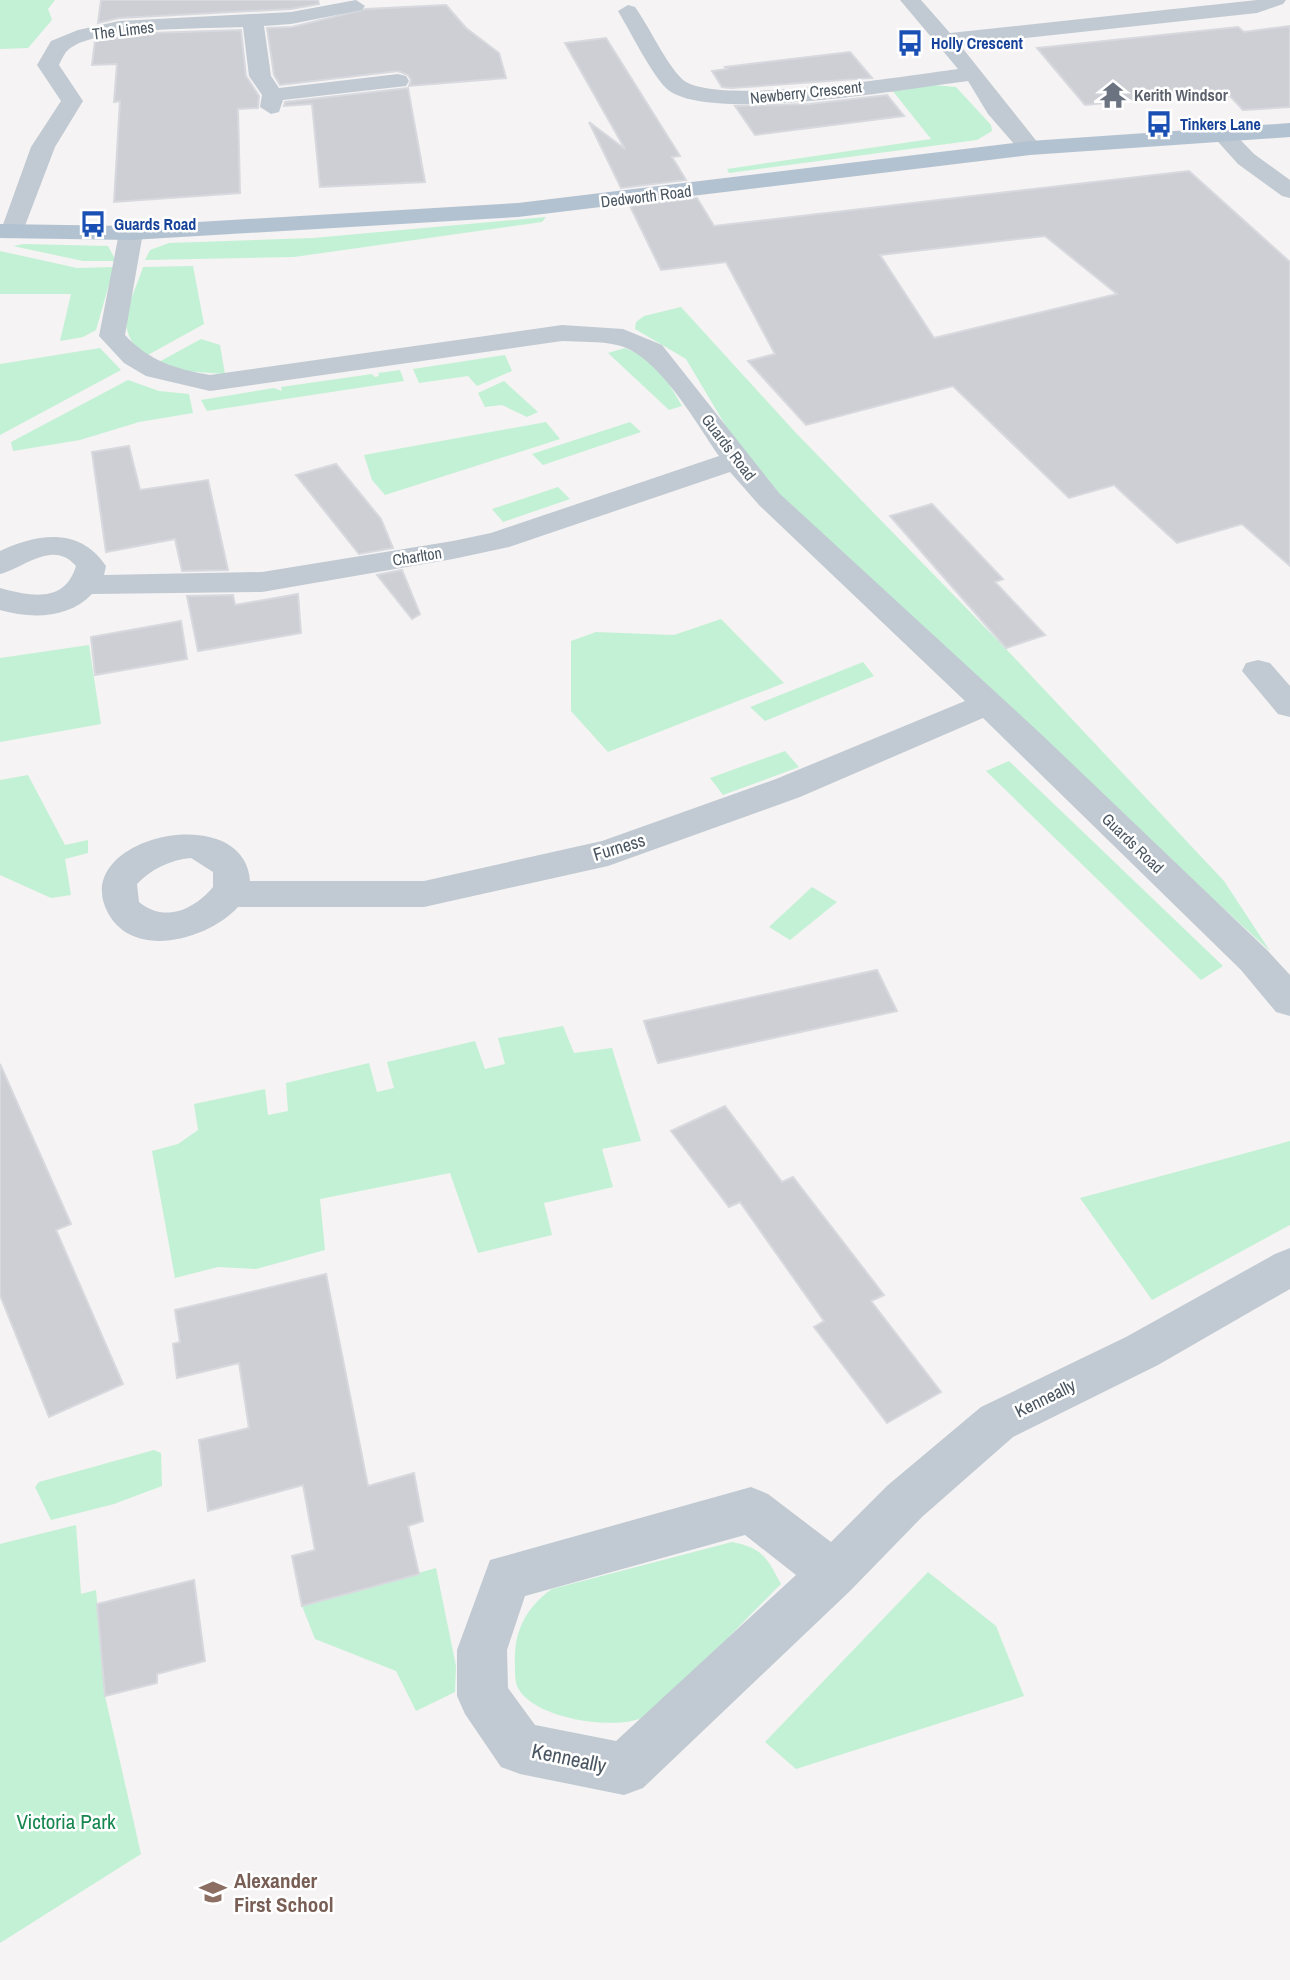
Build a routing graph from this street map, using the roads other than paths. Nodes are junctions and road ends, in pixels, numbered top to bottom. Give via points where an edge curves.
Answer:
1 (910, 0) edge
2 (1276, 0) edge
3 (355, 6) dead end
4 (638, 16) dead end
5 (253, 20) junction
6 (944, 40) junction
7 (974, 74) junction
8 (398, 81) dead end
9 (1290, 130) edge
10 (1222, 135) junction
11 (1030, 148) junction
12 (1290, 191) edge
13 (6, 231) edge
14 (131, 233) junction
15 (736, 460) junction
16 (0, 565) edge
17 (85, 585) junction
18 (0, 598) edge
19 (1258, 671) dead end
20 (987, 704) junction
21 (1290, 706) edge
22 (229, 894) dead end
23 (1290, 1001) edge
24 (1290, 1267) edge
25 (833, 1574) junction

1 - 6 street
2 - 6 street via 1257,7
3 - 5 street, The Limes
4 - 7 street, Newberry Crescent via 675,86 709,97 752,99
5 - 8 street via 260,76 272,101
5 - 13 street, The Limes via 119,27 85,34 59,47 48,65 72,100 43,147
6 - 7 street
7 - 11 street via 996,109
9 - 10 main road, Dedworth Road
10 - 11 main road, Dedworth Road
10 - 12 street
11 - 14 main road, Dedworth Road via 518,210
13 - 14 main road, Dedworth Road
14 - 15 street, Guards Road via 112,336 131,358 170,376 210,383 562,333 623,337 653,351
15 - 17 street, Charlton via 498,541 453,550 262,582
15 - 20 street, Guards Road via 769,499
16 - 17 street via 22,551 66,548 86,558 90,576
17 - 18 street, Charlton via 46,605 15,605
19 - 21 street
20 - 22 street, Furness via 788,788 608,853 424,894
20 - 23 street, Guards Road via 1254,960
24 - 25 street, Kenneally via 1142,1351 997,1422 905,1501
25 - 25 street, Kenneally via 624,1769 520,1748 483,1696 482,1650 507,1577 751,1510

